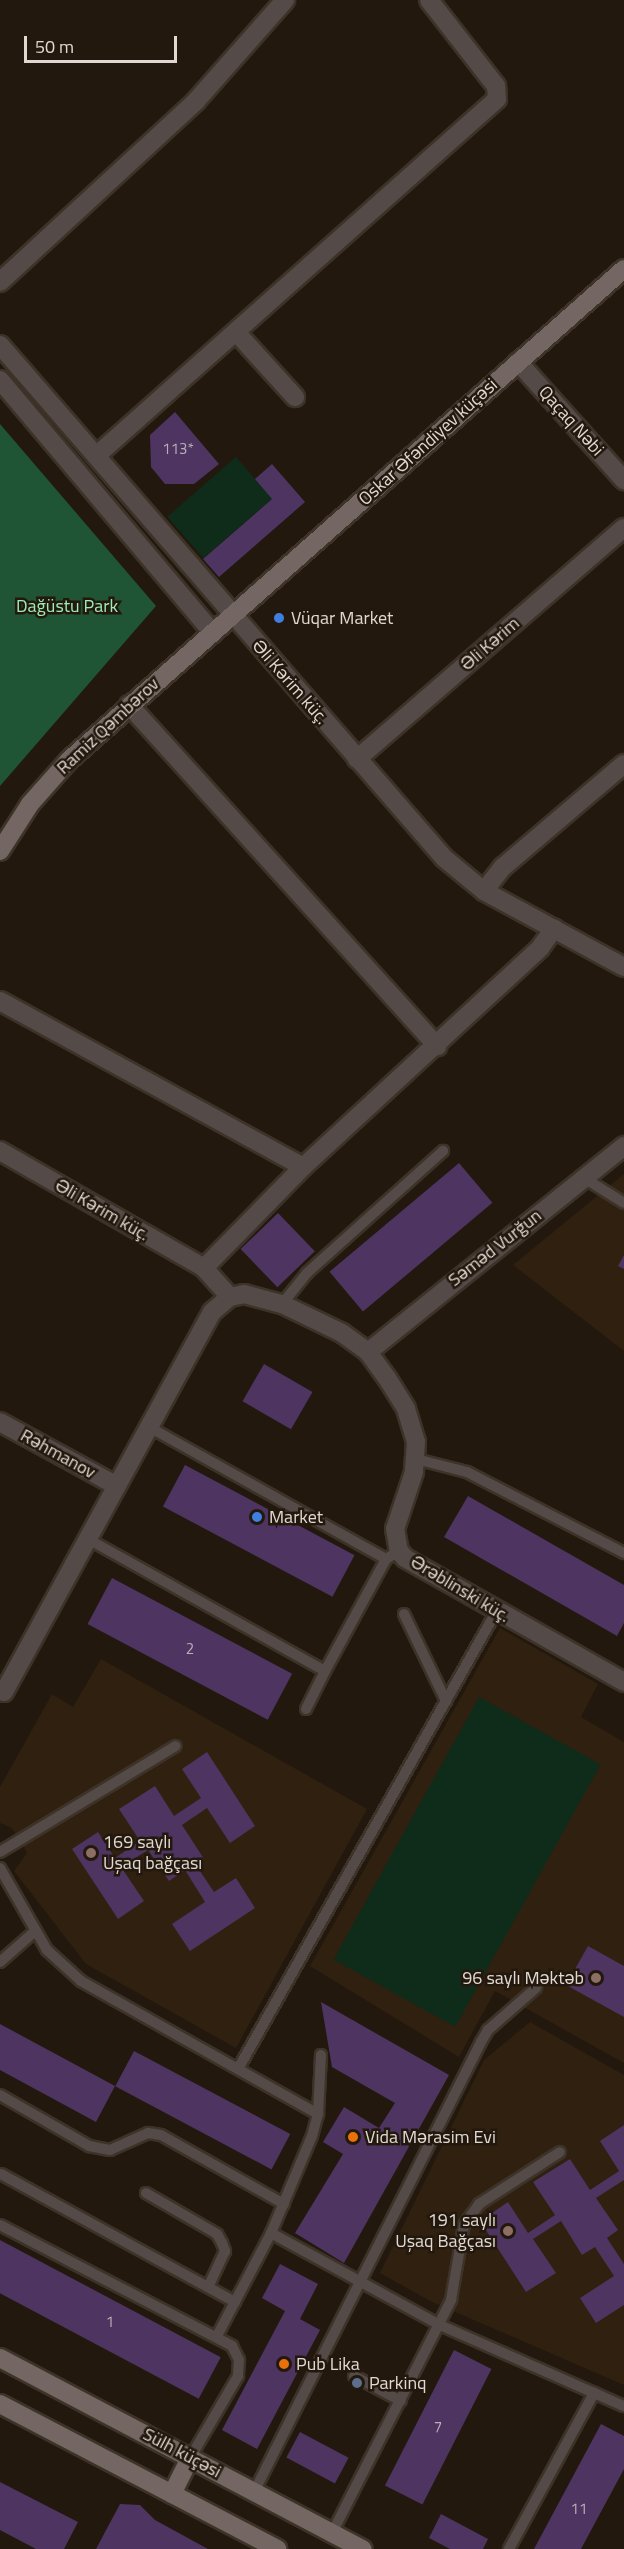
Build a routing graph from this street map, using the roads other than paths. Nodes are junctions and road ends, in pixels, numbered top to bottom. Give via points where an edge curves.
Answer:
1 (285, 0) edge
2 (429, 0) edge
3 (624, 269) edge
4 (0, 282) edge
5 (236, 332) junction
6 (0, 345) edge
7 (518, 362) junction
8 (0, 380) edge
9 (296, 397) dead end
10 (96, 456) junction
11 (624, 480) edge
12 (624, 528) edge
13 (233, 615) junction
14 (213, 633) junction
15 (129, 705) junction
16 (357, 759) junction
17 (624, 764) edge
18 (0, 851) edge
19 (484, 891) junction
20 (554, 929) junction
21 (624, 967) edge
22 (0, 1001) edge
23 (437, 1046) junction
24 (624, 1146) edge
25 (0, 1151) edge
26 (443, 1151) dead end
27 (303, 1167) junction
28 (584, 1178) junction
29 (624, 1203) edge
30 (204, 1268) junction
31 (230, 1297) junction
32 (282, 1304) junction
33 (368, 1352) junction
34 (0, 1422) edge
35 (149, 1428) junction
36 (416, 1459) junction
37 (117, 1486) junction
38 (88, 1539) junction
39 (624, 1553) edge
40 (393, 1555) junction
41 (496, 1612) junction
42 (404, 1614) dead end
43 (325, 1671) junction
44 (624, 1682) edge
45 (1, 1694) edge
46 (446, 1701) junction
47 (306, 1709) dead end
48 (176, 1746) dead end
49 (0, 1852) edge
50 (0, 1868) edge
51 (0, 1886) edge
52 (13, 1889) junction
53 (34, 1932) junction
54 (0, 1962) edge
55 (536, 1989) dead end
56 (321, 2055) dead end
57 (238, 2069) junction
58 (0, 2095) edge
59 (318, 2114) junction
60 (560, 2152) dead end
61 (1, 2174) edge
62 (146, 2193) dead end
63 (284, 2204) junction
64 (0, 2225) edge
65 (271, 2233) junction
66 (358, 2283) junction
67 (208, 2287) junction
68 (235, 2302) junction
69 (440, 2325) junction
70 (217, 2336) junction
71 (0, 2358) edge
72 (354, 2376) dead end
73 (594, 2393) junction
74 (400, 2401) junction
75 (0, 2404) edge
76 (624, 2406) edge
77 (190, 2458) junction
78 (254, 2492) junction
79 (172, 2494) junction
80 (332, 2533) junction
81 (277, 2549) edge
82 (363, 2549) edge
83 (509, 2549) edge

1 - 4 street via 196,101
2 - 5 street via 496,86 497,99
3 - 7 main road, Oskar Əfəndiyev küçəsi
5 - 9 street
5 - 10 street
6 - 10 street, Əli Kərim küç.
7 - 11 street, Qaçaq Nəbi
7 - 13 main road, Oskar Əfəndiyev küçəsi
8 - 14 street
10 - 13 street, Əli Kərim küç.
12 - 16 street, Əli Kərim
13 - 14 main road, Ramiz Qəmbərov
13 - 16 street, Əli Kərim küç.
14 - 15 main road, Ramiz Qəmbərov
15 - 18 main road, Ramiz Qəmbərov via 44,787
15 - 23 street
16 - 19 street, Əli Kərim küç. via 444,858
17 - 19 street via 503,867
19 - 20 street, Əli Kərim küç.
20 - 21 street, Əli Kərim küç.
20 - 23 street via 540,948
22 - 27 street
23 - 27 street
24 - 28 street, Səməd Vurğun
25 - 30 street, Əli Kərim küç.
26 - 32 lane via 307,1273
27 - 30 street
28 - 29 lane
28 - 33 street, Səməd Vurğun
30 - 31 street, Əli Kərim küç.
31 - 32 street, Ərəblinski küç. via 244,1294
31 - 35 street via 212,1312
32 - 33 street, Ərəblinski küç. via 315,1318
33 - 36 street, Ərəblinski küç. via 406,1409 413,1428
34 - 37 street, Rəhmanov
35 - 37 street
35 - 40 lane
36 - 39 lane via 467,1472
36 - 40 street, Ərəblinski küç. via 395,1529
37 - 38 street
38 - 43 lane
38 - 45 street
40 - 41 street, Ərəblinski küç.
40 - 43 lane
41 - 44 street, Ərəblinski küç.
41 - 46 lane
42 - 46 lane
43 - 47 lane
46 - 57 lane
48 - 49 lane
50 - 52 lane
51 - 52 lane
52 - 53 lane
53 - 54 lane
53 - 57 lane via 81,1982
55 - 66 lane via 488,2030
56 - 59 lane
57 - 59 lane
58 - 63 lane via 89,2146 110,2150 148,2133 161,2135
59 - 63 lane
60 - 69 lane via 471,2212 464,2225 451,2300
61 - 67 lane
62 - 67 lane via 217,2234 225,2251
63 - 65 lane
64 - 70 lane
65 - 66 lane
65 - 68 lane
66 - 69 lane
66 - 78 lane
67 - 68 lane
68 - 70 lane
69 - 73 lane
69 - 74 lane
70 - 77 lane via 232,2346 239,2360 238,2376
71 - 77 main road, Sülh küçəsi
72 - 74 lane
73 - 76 lane
73 - 83 lane
74 - 80 lane
75 - 79 main road
77 - 78 main road, Sülh küçəsi
77 - 79 main road
78 - 80 main road, Sülh küçəsi
79 - 81 main road
80 - 82 main road, Sülh küçəsi

